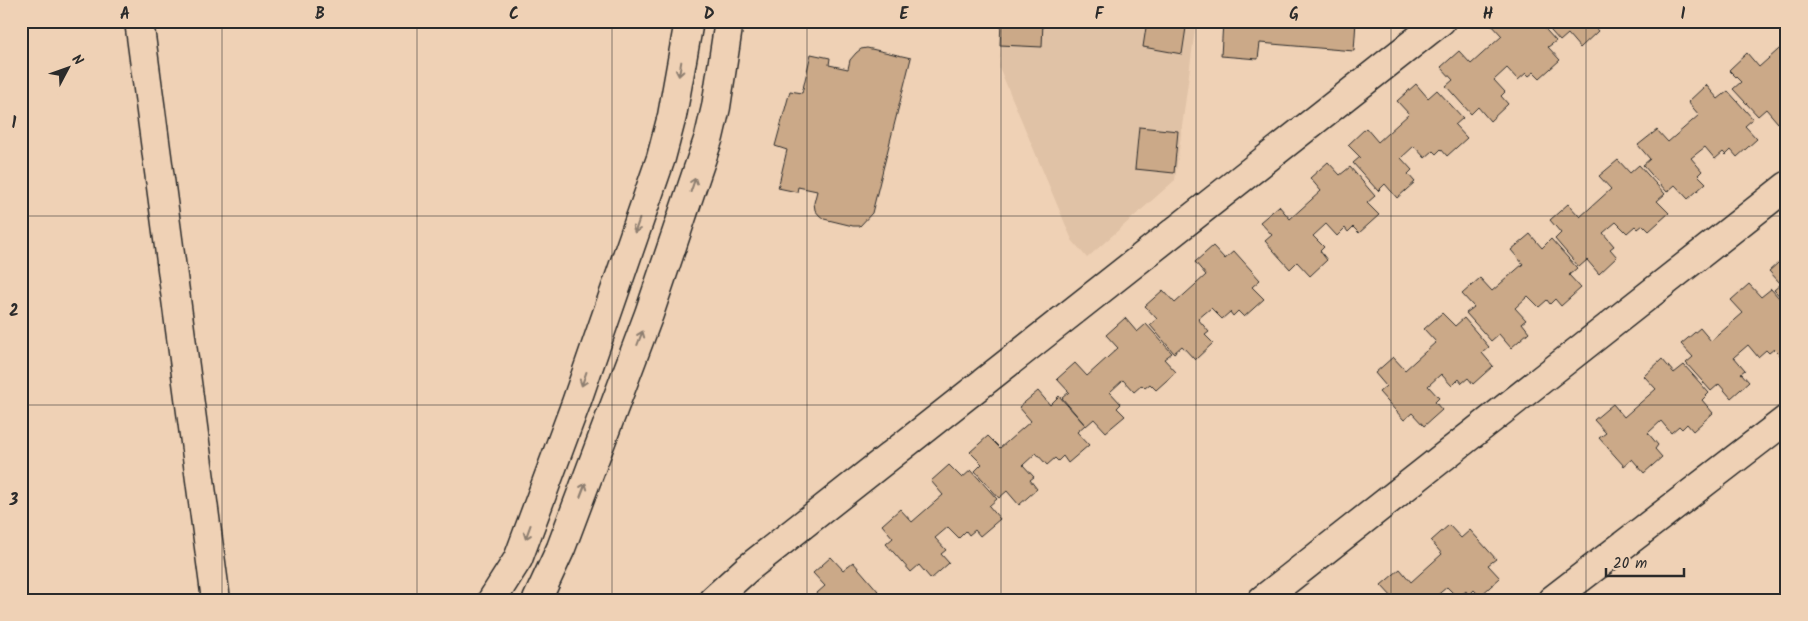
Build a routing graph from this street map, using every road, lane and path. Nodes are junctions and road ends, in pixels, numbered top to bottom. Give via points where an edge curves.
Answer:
1 (138, 21) edge
2 (689, 21) edge
3 (729, 21) edge
4 (1441, 21) edge
5 (1787, 186) edge
6 (1787, 420) edge
7 (216, 600) edge
8 (492, 600) edge
9 (537, 600) edge
10 (713, 600) edge
11 (1262, 600) edge
12 (1552, 600) edge

1 - 7 street
2 -> 8 street via 661,158 518,559
9 -> 3 street via 561,548 646,324 700,163 716,107
4 - 10 street
5 - 11 street
6 - 12 street

